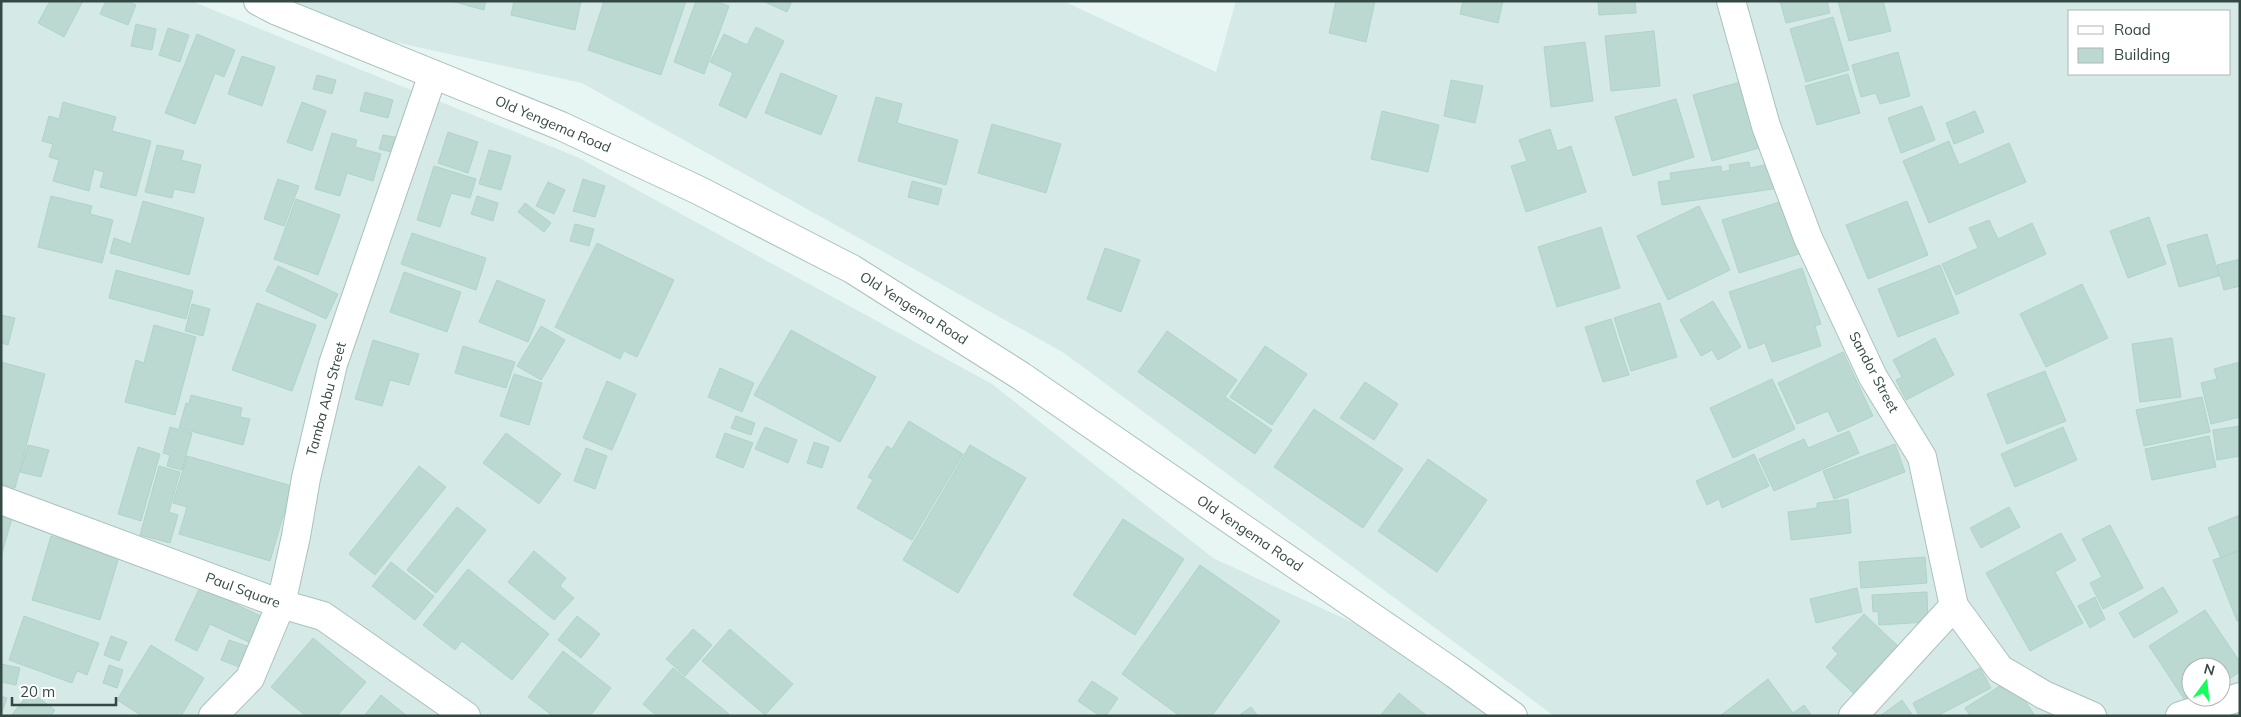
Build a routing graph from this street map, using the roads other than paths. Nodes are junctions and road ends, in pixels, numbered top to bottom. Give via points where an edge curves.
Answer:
1 (258, 1) edge
2 (1732, 1) edge
3 (433, 74) junction
4 (1, 500) edge
5 (281, 604) junction
6 (1954, 606) junction
7 (2240, 697) edge
8 (213, 716) edge
9 (466, 716) edge
10 (1513, 716) edge
11 (1853, 716) edge
12 (2092, 716) edge
13 (2180, 716) edge

1 - 3 street, Old Yengema Road
2 - 6 street, Sandor Street via 1766,126 1808,238 1873,377 1922,457
3 - 5 street, Tamba Abu Street via 333,364
3 - 10 street, Old Yengema Road via 561,126 698,190 852,269 1021,376
4 - 5 street, Paul Square
5 - 8 street, Tamba Abu Street via 250,678
5 - 9 street, Paul Square via 323,616
6 - 11 street
6 - 12 street via 2000,669 2044,695
7 - 13 street

